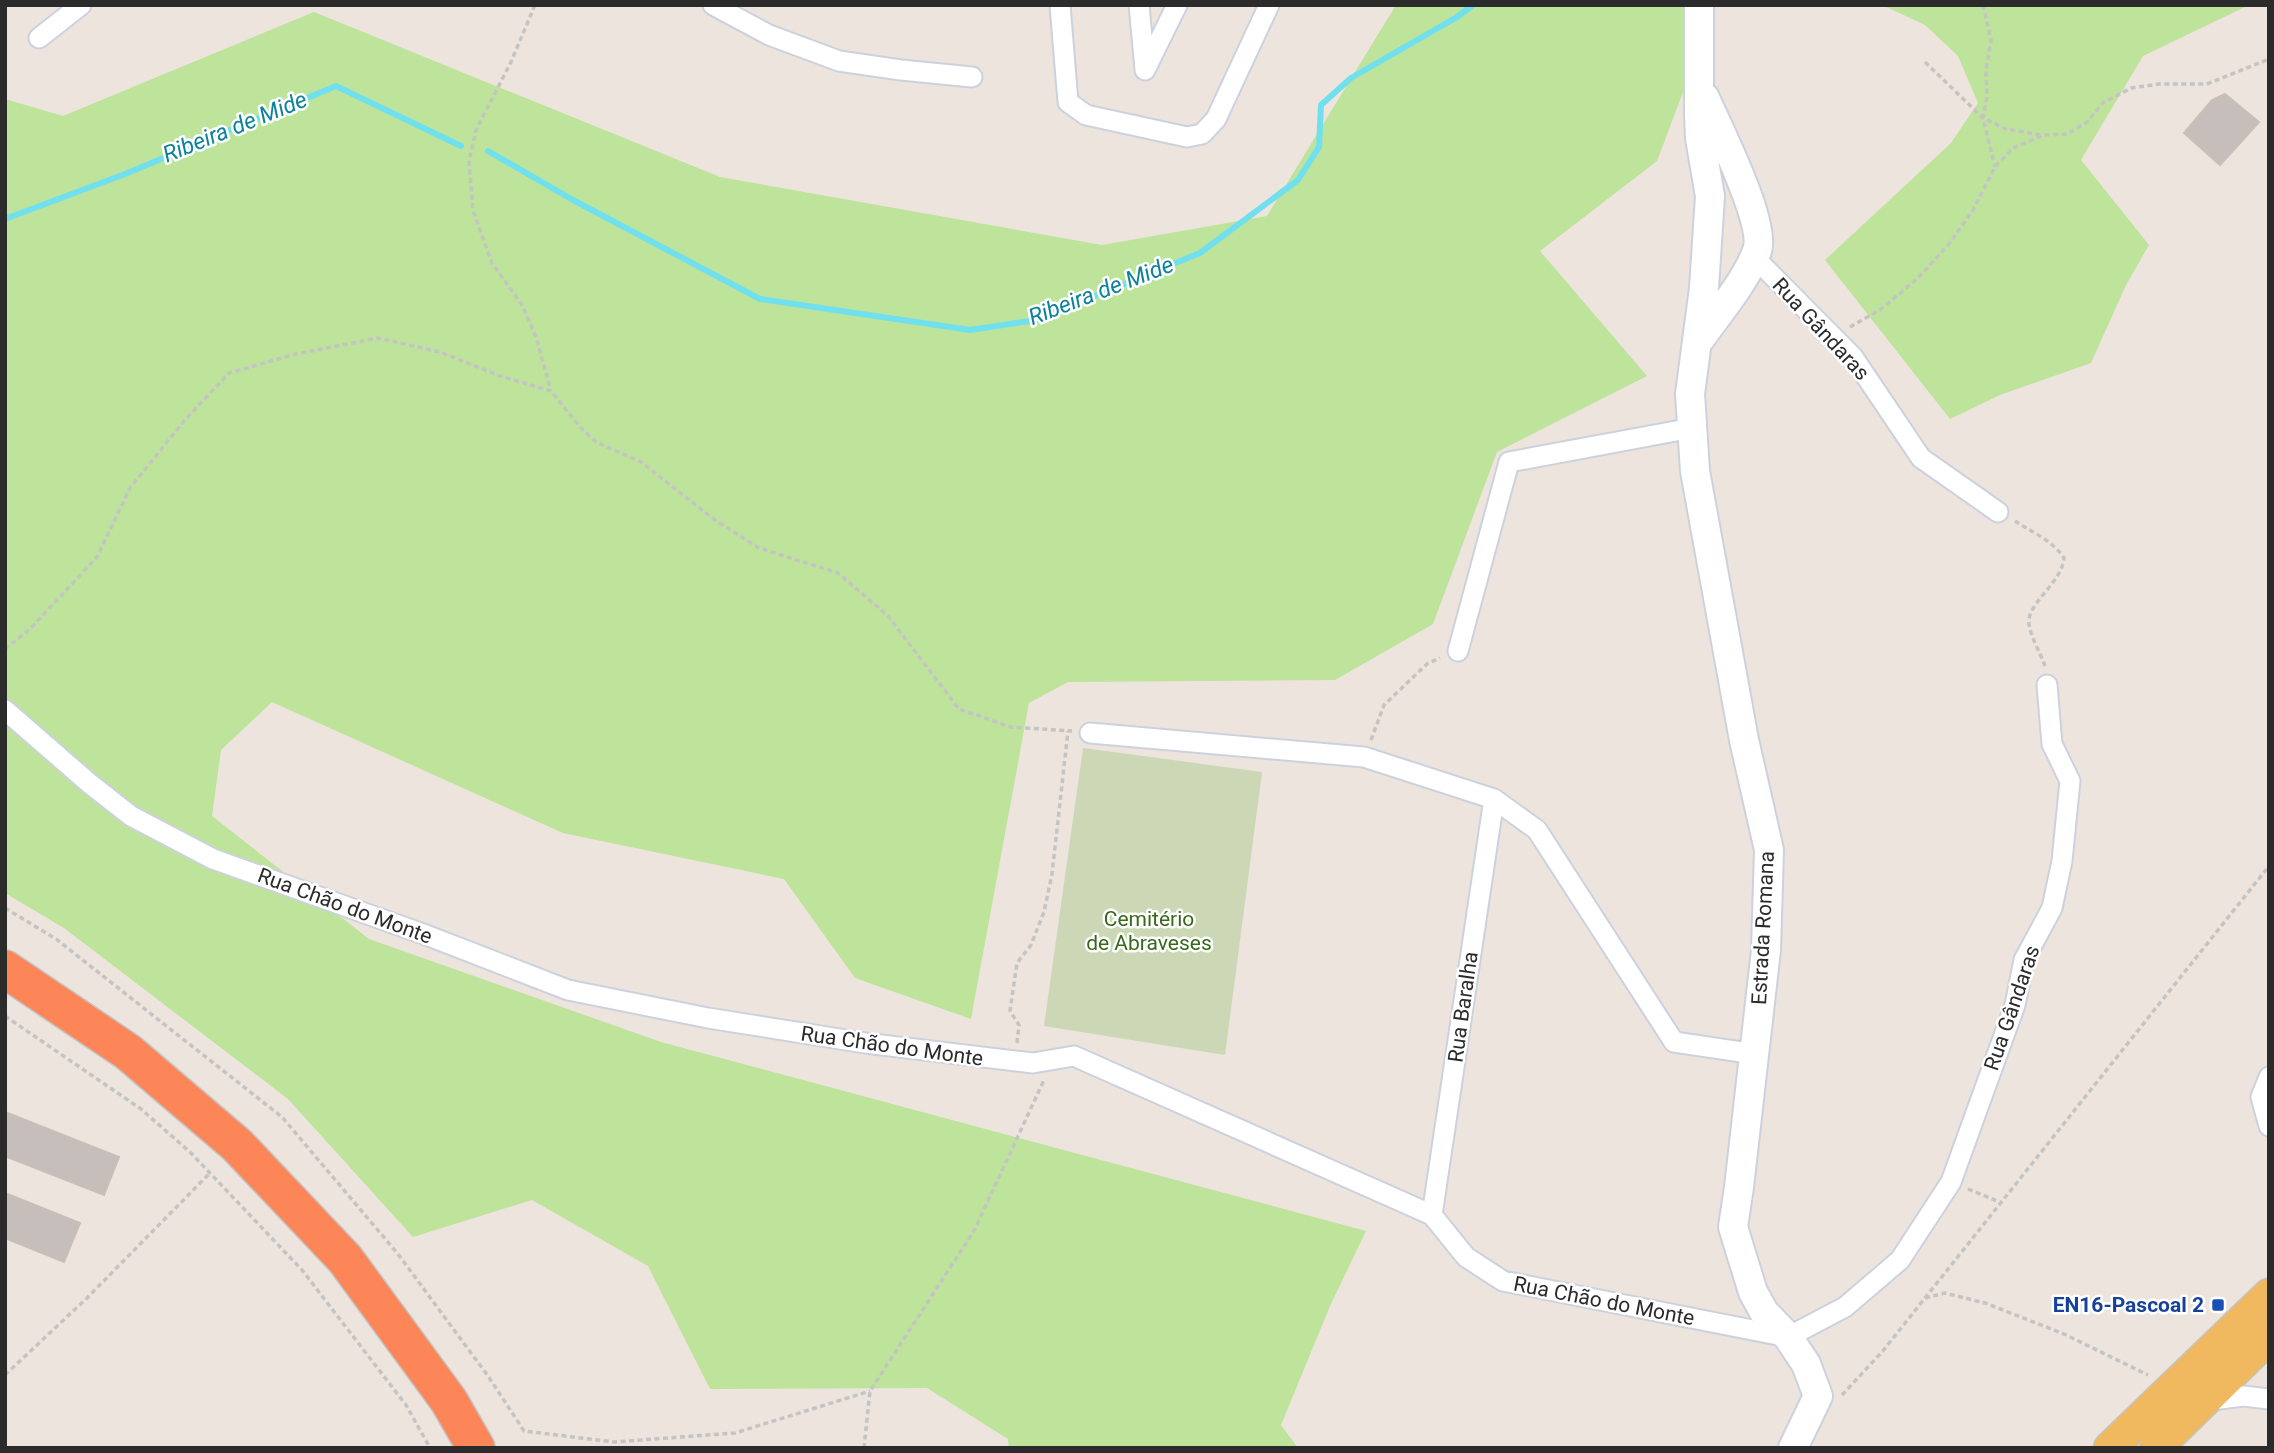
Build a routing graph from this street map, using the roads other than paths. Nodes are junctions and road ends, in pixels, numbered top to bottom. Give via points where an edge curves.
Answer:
1 (81, 5) edge
2 (713, 5) edge
3 (1060, 5) edge
4 (1139, 5) edge
5 (1177, 5) edge
6 (1269, 5) edge
7 (1699, 5) edge
8 (39, 38) dead end
9 (972, 77) dead end
10 (1699, 84) junction
11 (1754, 257) junction
12 (1697, 344) junction
13 (1692, 428) junction
14 (1998, 512) road end
15 (1458, 651) road end
16 (2046, 685) road end
17 (5, 710) edge
18 (1090, 733) road end
19 (1494, 799) junction
20 (5, 969) edge
21 (1755, 1054) junction
22 (2269, 1077) edge
23 (2269, 1126) edge
24 (1432, 1215) junction
25 (2269, 1295) edge
26 (1788, 1337) junction
27 (2269, 1337) edge
28 (2269, 1399) edge
29 (2203, 1402) junction
30 (476, 1448) edge
31 (1793, 1448) edge
32 (2110, 1448) edge
33 (2155, 1448) edge

1 - 8 street
2 - 9 street via 769,35 839,61
3 - 6 street via 1068,102 1086,114 1187,137 1202,134 1216,119
4 - 5 street via 1145,70
7 - 10 street, Estrada Romana
10 - 11 street, Estrada Romana via 1753,207 1758,249
10 - 12 street, Estrada Romana via 1700,138 1710,197
11 - 12 street, Estrada Romana
11 - 14 street, Rua Gândaras via 1853,357 1921,458
12 - 13 street, Estrada Romana via 1690,394
13 - 15 street via 1509,462
13 - 21 street, Estrada Romana via 1695,471 1724,631 1769,850 1766,950
16 - 26 street, Rua Gândaras via 2052,744 2070,780 2062,861 2052,908 2024,960 2015,1004 1951,1182 1900,1260 1845,1307
17 - 24 street, Rua Chão do Monte via 131,816 213,859 568,990 865,1044 1014,1062 1074,1056
18 - 19 street via 1364,757
19 - 21 street via 1536,830 1674,1042
19 - 24 street, Rua Baralha
20 - 30 highway via 128,1052 237,1145 345,1259 449,1401
21 - 26 street, Estrada Romana via 1732,1227 1753,1292 1764,1312
22 - 23 street via 2261,1097
24 - 26 street, Rua Chão do Monte via 1466,1257 1503,1281
25 - 32 main road
26 - 31 street, Estrada Romana via 1806,1364 1818,1396
27 - 29 main road
28 - 29 street via 2243,1396
29 - 33 main road

